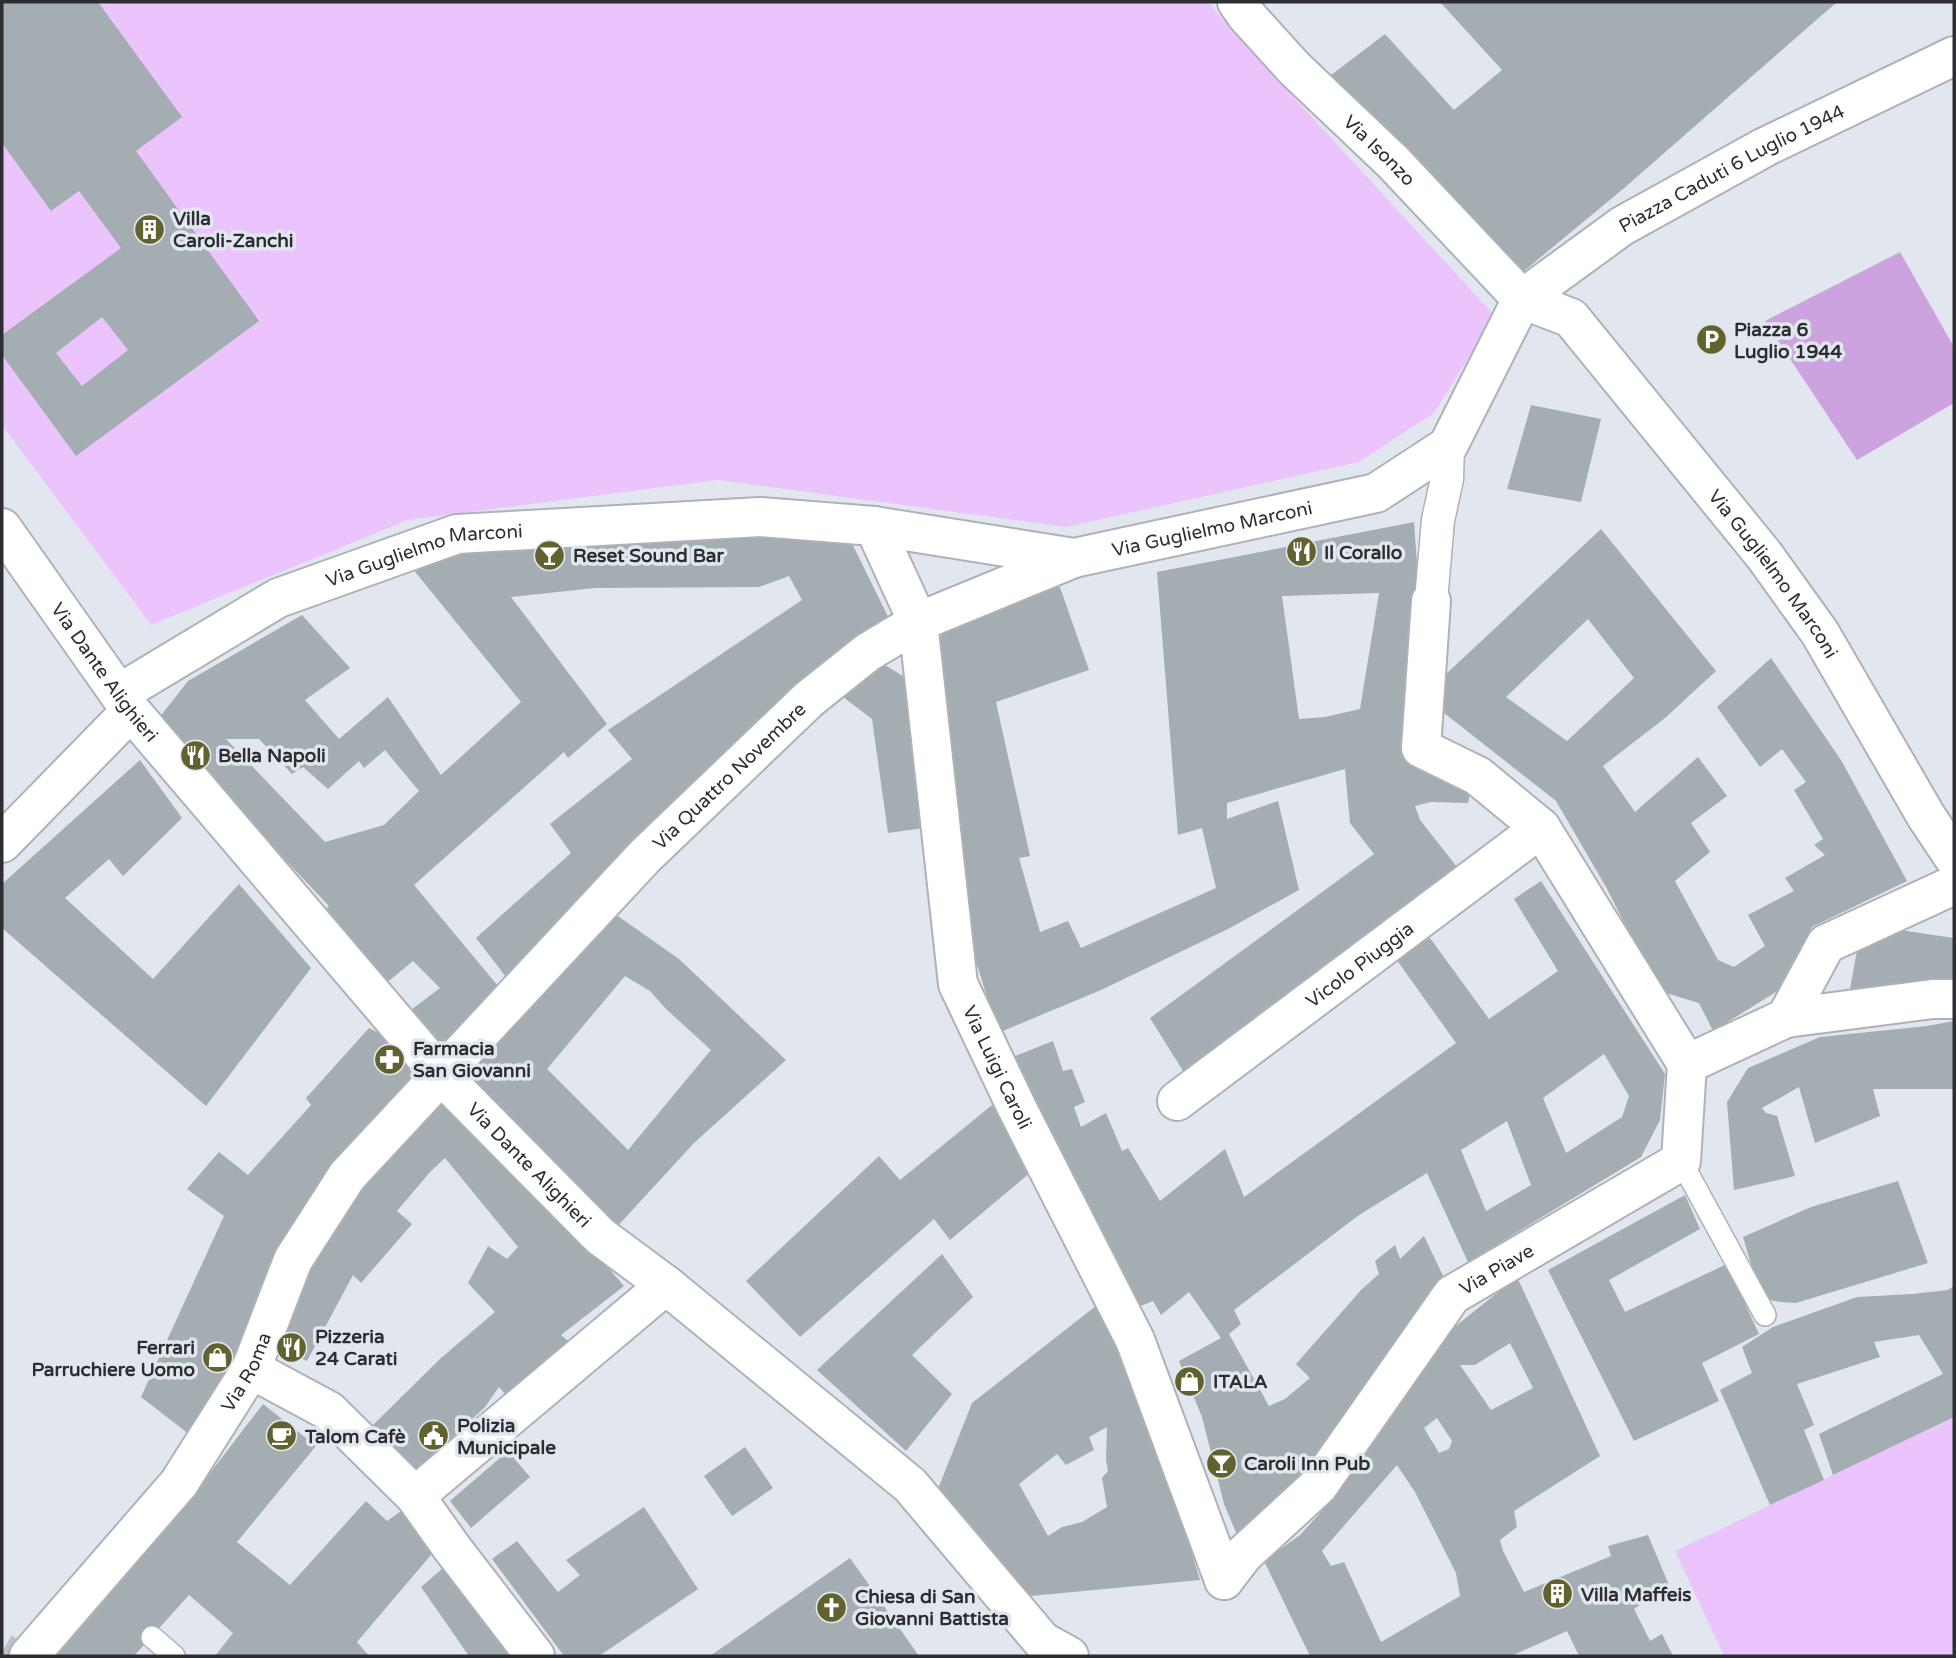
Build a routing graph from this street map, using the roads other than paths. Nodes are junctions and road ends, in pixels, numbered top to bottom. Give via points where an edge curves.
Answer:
1 (1237, 2) edge
2 (1954, 55) edge
3 (1522, 299) junction
4 (1448, 446) junction
5 (874, 526) junction
6 (2, 528) edge
7 (1074, 558) junction
8 (1431, 601) joint
9 (918, 622) junction
10 (126, 702) junction
11 (1541, 828) junction
12 (2, 843) edge
13 (1954, 858) edge
14 (1954, 885) edge
15 (1954, 999) edge
16 (1786, 1018) junction
17 (1687, 1064) junction
18 (443, 1076) junction
19 (1177, 1101) dead end
20 (1681, 1161) junction
21 (666, 1285) junction
22 (1765, 1315) dead end
23 (251, 1370) junction
24 (415, 1496) junction
25 (1224, 1580) joint
26 (152, 1637) dead end
27 (1050, 1651) edge
28 (29, 1656) edge
29 (174, 1656) edge
30 (536, 1656) edge

1 - 3 street, Via Isonzo via 1294,68 1394,162
2 - 3 street, Piazza Caduti 6 Luglio 1944 via 1765,147 1622,226
3 - 4 street
3 - 13 street, Via Guglielmo Marconi via 1571,318 1764,555 1819,633
4 - 7 street, Via Guglielmo Marconi via 1376,493
4 - 8 street
5 - 7 street, Via Guglielmo Marconi
5 - 9 street, Via Luigi Caroli
5 - 10 street, Via Guglielmo Marconi via 760,517 457,534 278,598
6 - 10 street, Via Dante Alighieri
7 - 9 street, Via Quattro Novembre
8 - 11 street via 1422,748 1478,776
9 - 18 street, Via Quattro Novembre via 868,652 809,699 645,856
9 - 25 street, Via Luigi Caroli via 958,984 1135,1340
10 - 12 street, Via Guglielmo Marconi
10 - 18 street, Via Dante Alighieri
11 - 17 street
11 - 19 street, Vicolo Piuggia
14 - 16 street via 1826,944
15 - 16 street
16 - 17 street
17 - 20 street
18 - 21 street, Via Dante Alighieri via 600,1236
18 - 23 street, Via Roma via 347,1176 293,1260
20 - 22 lane
20 - 25 street, Via Piave via 1452,1294 1318,1486 1244,1554
21 - 24 street
21 - 27 street, Via Dante Alighieri via 910,1485
23 - 24 street via 329,1411
23 - 28 street, Via Roma via 179,1483 94,1591
24 - 30 street
26 - 29 lane

